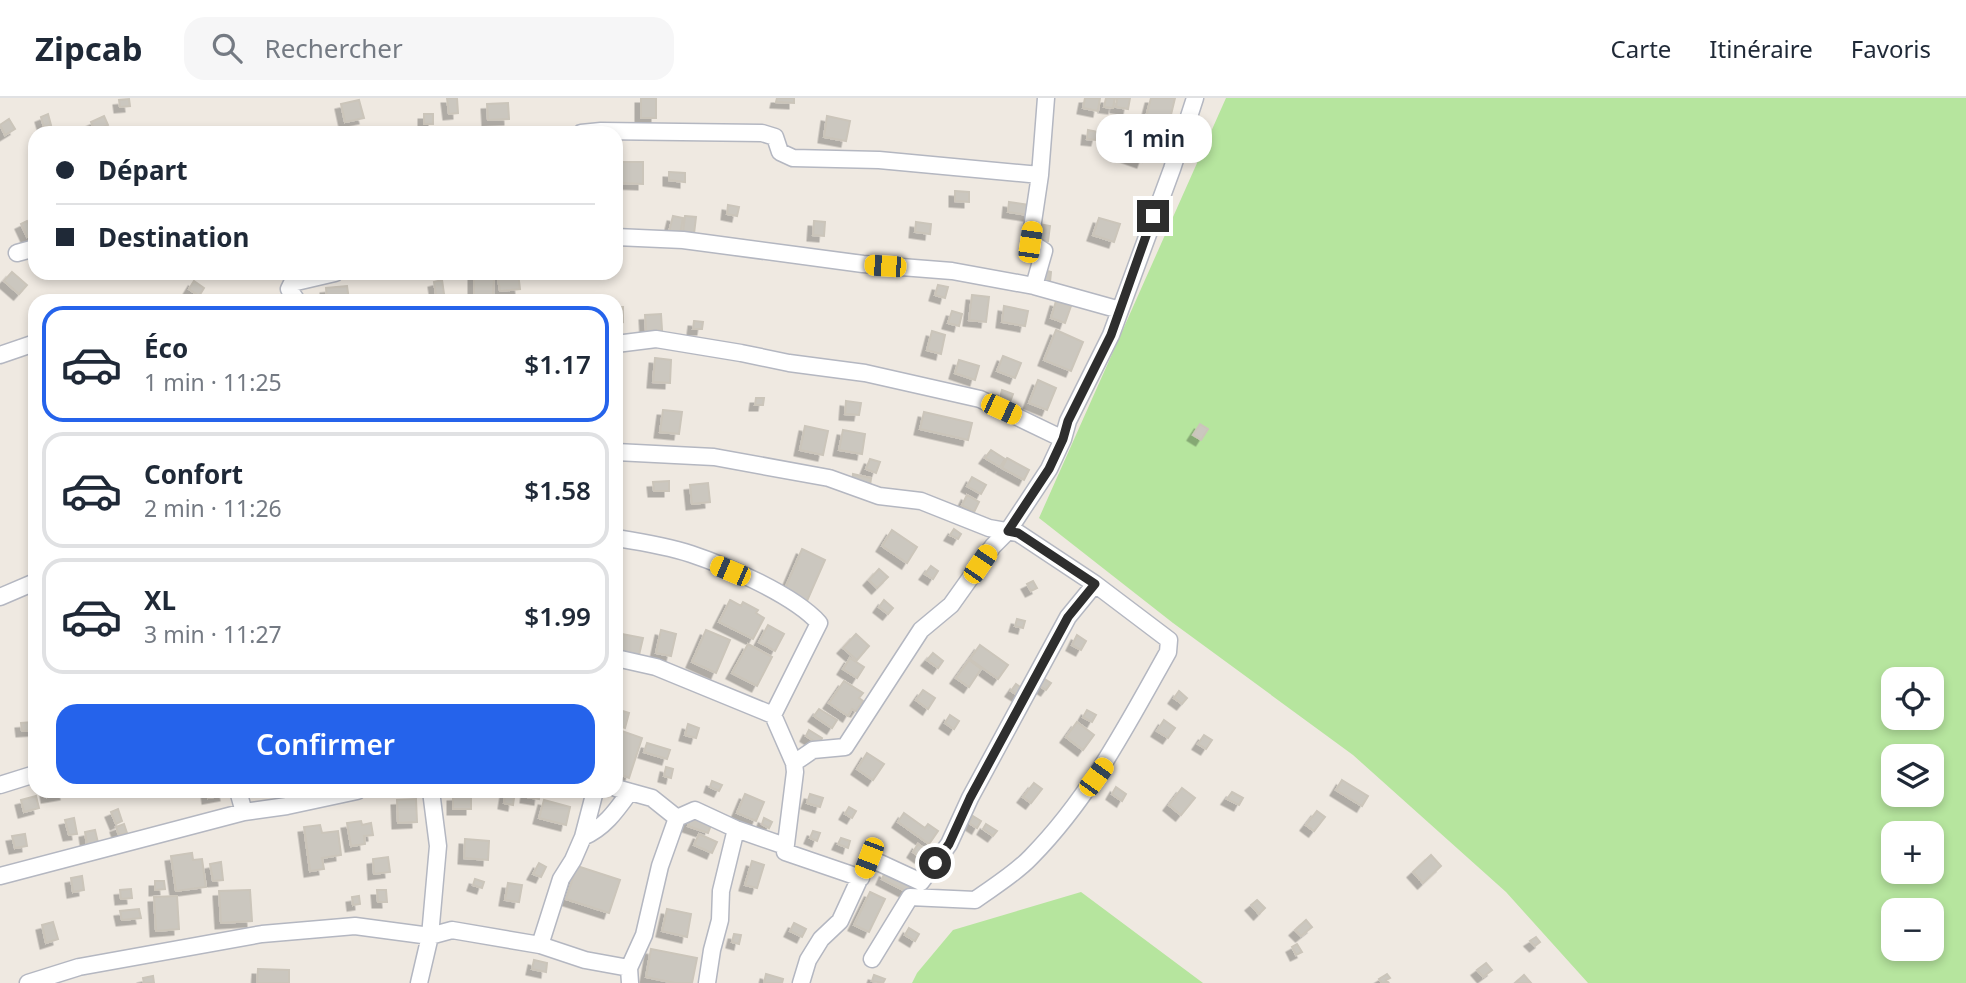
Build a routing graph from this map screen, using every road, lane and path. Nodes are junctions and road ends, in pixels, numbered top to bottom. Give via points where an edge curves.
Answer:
1 (1046, 98) edge
2 (1195, 98) edge
3 (623, 131) edge
4 (1040, 175) junction
5 (623, 237) edge
6 (28, 250) edge
7 (17, 253) dead end
8 (305, 280) edge
9 (1034, 286) junction
10 (292, 294) edge
11 (1120, 310) junction
12 (623, 343) edge
13 (28, 345) edge
14 (0, 355) edge
15 (1063, 439) junction
16 (623, 452) edge
17 (1008, 531) junction
18 (623, 539) edge
19 (1095, 584) junction
20 (28, 585) edge
21 (0, 597) edge
22 (623, 660) edge
23 (773, 715) junction
24 (794, 763) junction
25 (28, 777) edge
26 (0, 785) edge
27 (623, 790) edge
28 (240, 798) edge
29 (325, 798) edge
30 (432, 798) edge
31 (593, 798) edge
32 (620, 798) edge
33 (244, 812) junction
34 (677, 818) junction
35 (736, 829) junction
36 (583, 837) junction
37 (785, 846) junction
38 (0, 876) edge
39 (861, 878) junction
40 (921, 882) junction
41 (910, 897) junction
42 (430, 936) junction
43 (540, 946) junction
44 (873, 959) dead end
45 (629, 975) edge
46 (28, 983) edge
47 (419, 983) edge
48 (707, 983) edge
49 (801, 983) edge

1 - 4 street
2 - 11 street
3 - 4 street via 762,133 775,137 780,152 793,158 879,160
4 - 9 street via 1030,242 1044,251
5 - 9 street via 952,271
6 - 7 street
8 - 10 street via 292,283
9 - 11 street
11 - 15 street
12 - 15 street via 656,340 865,373 980,399
13 - 14 street
15 - 17 street
16 - 17 street via 714,457 829,478 879,496 920,501
17 - 19 street
17 - 24 street via 951,605 921,630 845,747 813,750
18 - 23 street via 690,553 771,589 819,623
19 - 40 street via 1068,617 949,844
19 - 41 street via 1169,640 1168,652 1110,758 1029,859 975,900
20 - 21 street
22 - 23 street via 656,667
23 - 24 street
24 - 37 street
25 - 26 street
27 - 34 street via 652,798
28 - 33 street
29 - 33 street
30 - 42 street via 438,846
31 - 36 street
32 - 36 street via 614,814 598,831
33 - 38 street
34 - 35 street via 695,810
34 - 45 street
35 - 37 street
35 - 48 street
36 - 43 street via 561,879
37 - 39 street via 785,852
39 - 40 street via 869,858
39 - 49 street via 840,921 808,960
40 - 41 street
41 - 44 street
42 - 43 street via 452,930
42 - 46 street via 355,926 262,934 79,967
42 - 47 street
43 - 45 street

